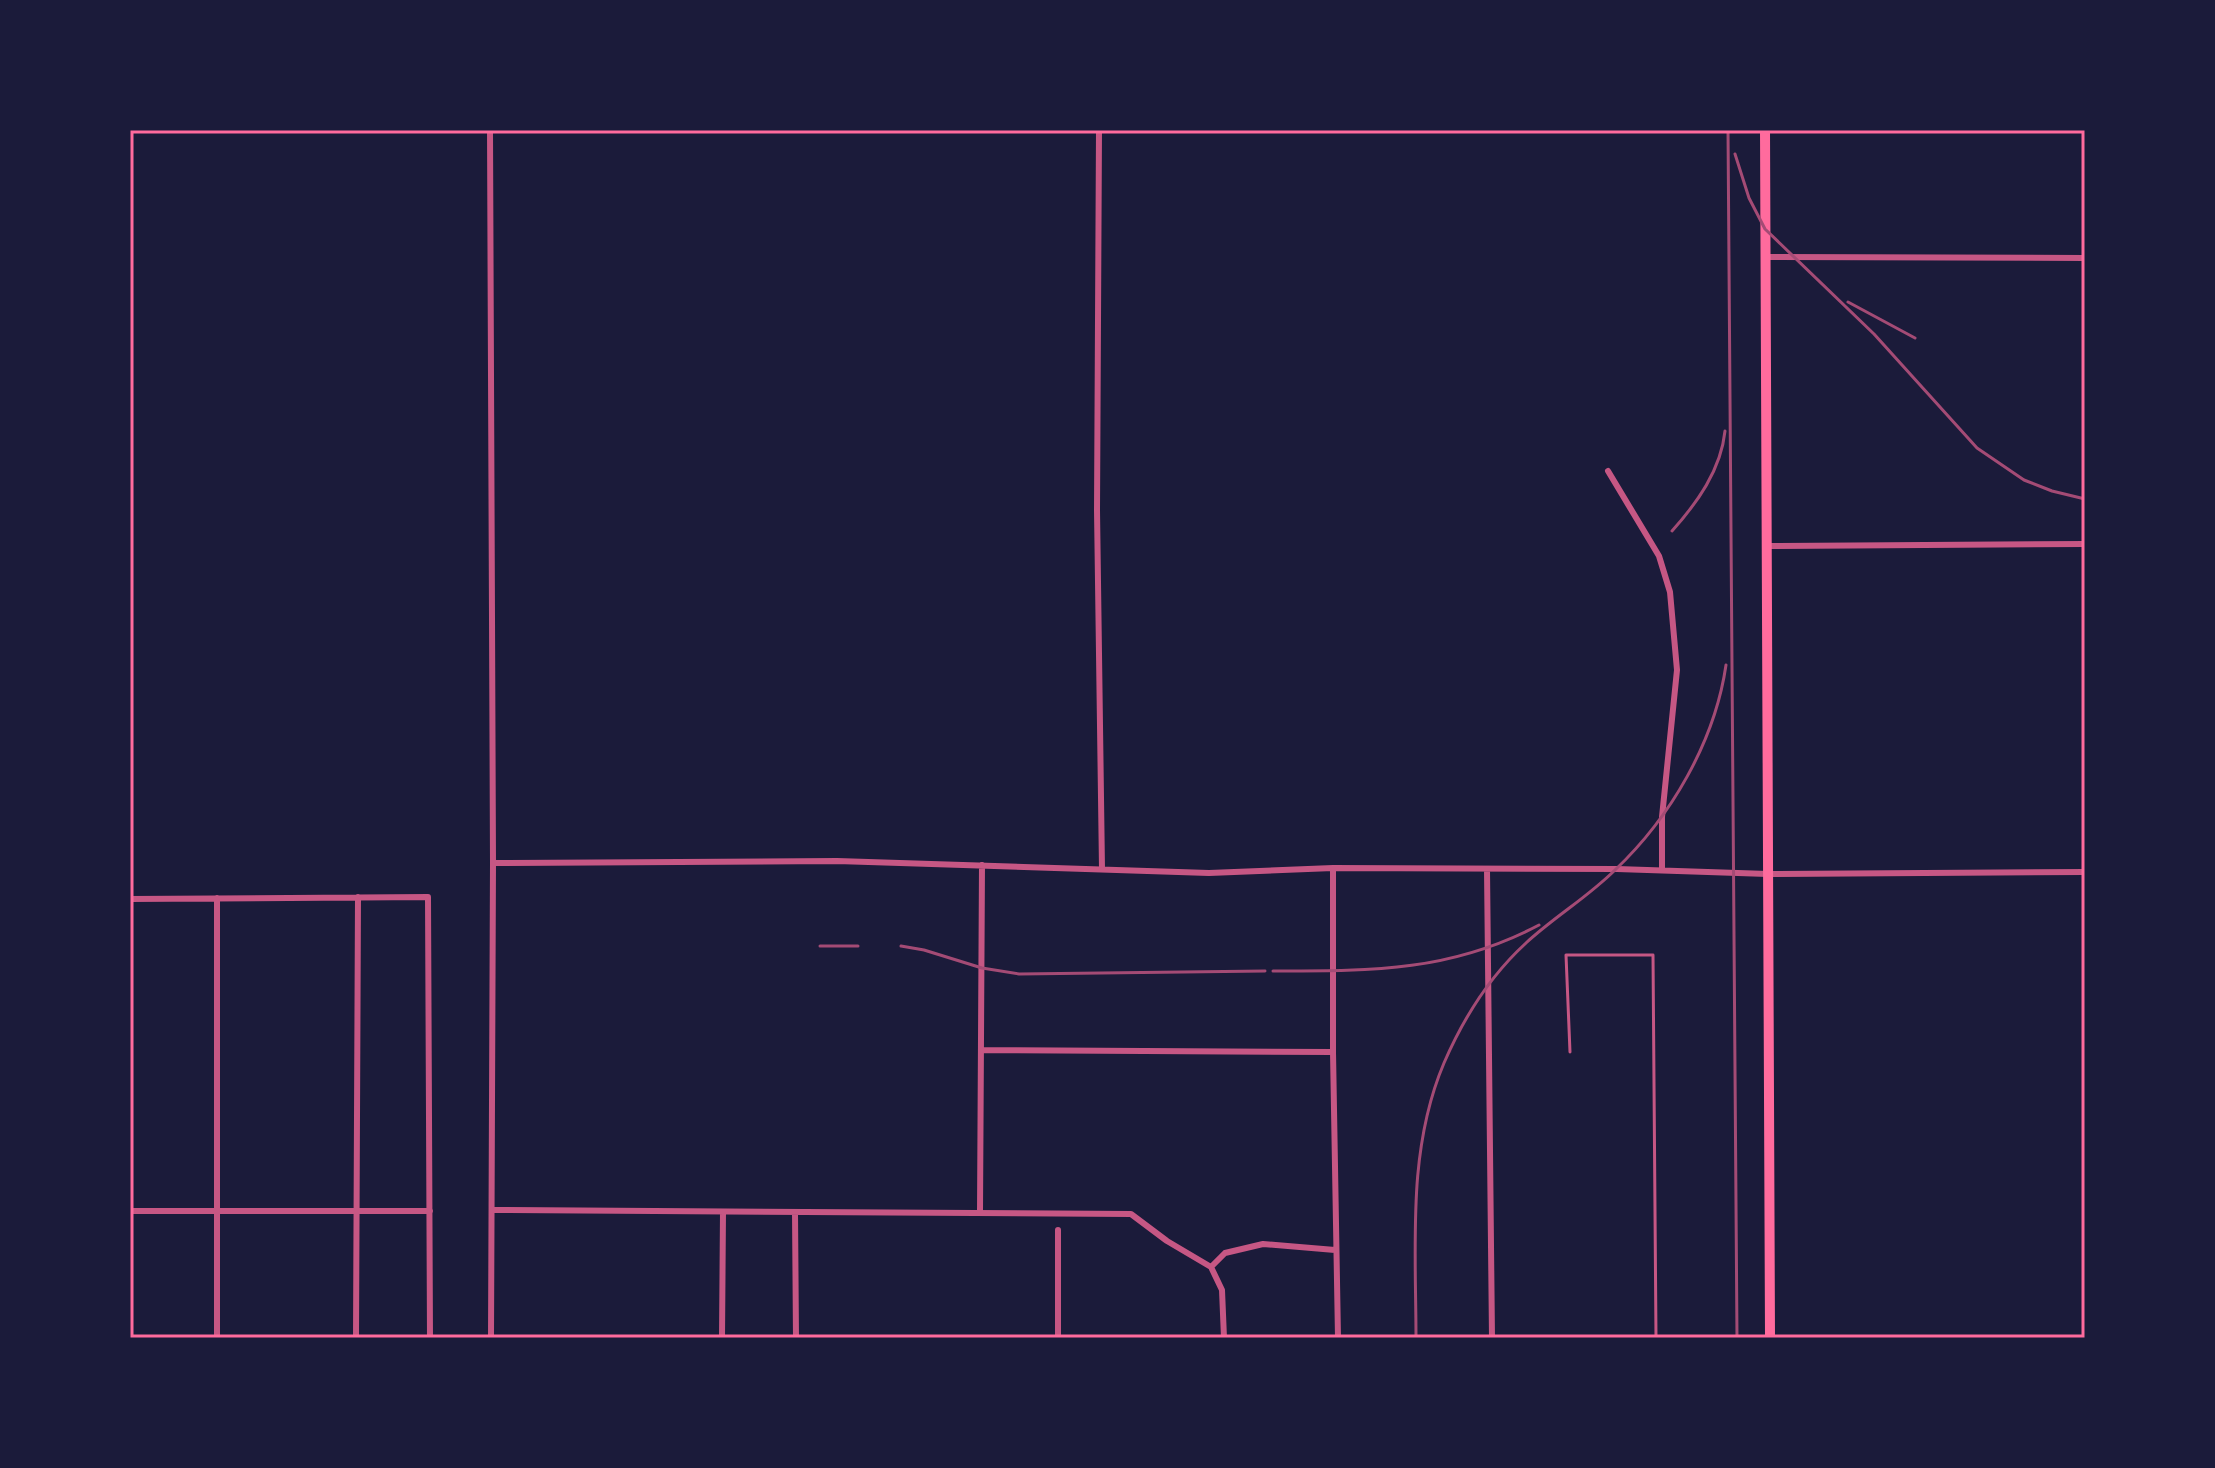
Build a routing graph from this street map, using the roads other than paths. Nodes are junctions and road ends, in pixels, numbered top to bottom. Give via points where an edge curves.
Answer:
1 (490, 130) edge
2 (1099, 130) edge
3 (1765, 130) edge
4 (1766, 257) junction
5 (2085, 258) edge
6 (1608, 471) dead end
7 (2085, 544) edge
8 (1767, 546) junction
9 (493, 863) junction
10 (982, 865) junction
11 (1333, 868) junction
12 (1102, 869) junction
13 (1487, 869) junction
14 (1662, 870) junction
15 (2085, 872) edge
16 (1768, 874) junction
17 (358, 897) junction
18 (217, 898) junction
19 (130, 899) edge
20 (982, 1050) junction
21 (1333, 1052) junction
22 (1570, 1052) dead end
23 (492, 1210) junction
24 (130, 1211) edge
25 (217, 1211) junction
26 (357, 1211) junction
27 (430, 1211) junction
28 (723, 1212) junction
29 (795, 1212) junction
30 (980, 1213) junction
31 (1058, 1230) dead end
32 (1335, 1250) junction
33 (1211, 1267) junction
34 (217, 1338) edge
35 (356, 1338) edge
36 (430, 1338) edge
37 (491, 1338) edge
38 (722, 1338) edge
39 (796, 1338) edge
40 (1058, 1338) edge
41 (1224, 1338) edge
42 (1338, 1338) edge
43 (1492, 1338) edge
44 (1656, 1338) edge
45 (1770, 1338) edge

1 - 9 street
2 - 12 street
3 - 4 main road
4 - 5 street
4 - 8 main road
6 - 14 street via 1659,556 1670,592 1677,670
7 - 8 street
8 - 16 main road
9 - 10 street
9 - 23 street
10 - 12 street
10 - 20 street
11 - 12 street via 1209,873
11 - 13 street
11 - 21 street
13 - 14 street
13 - 43 street
14 - 16 street
15 - 16 street
16 - 45 main road
17 - 18 street
17 - 26 street
17 - 27 street via 428,897
18 - 19 street
18 - 25 street
20 - 21 street
20 - 30 street
21 - 32 street
22 - 44 lane via 1566,955 1653,955
23 - 28 street
23 - 37 street
24 - 25 street
25 - 26 street
25 - 34 street
26 - 27 street
26 - 35 street
27 - 36 street
28 - 29 street
28 - 38 street
29 - 30 street
29 - 39 street
30 - 33 street via 1131,1214
31 - 40 street
32 - 33 street via 1263,1244 1225,1253
32 - 42 street
33 - 41 street via 1222,1290

